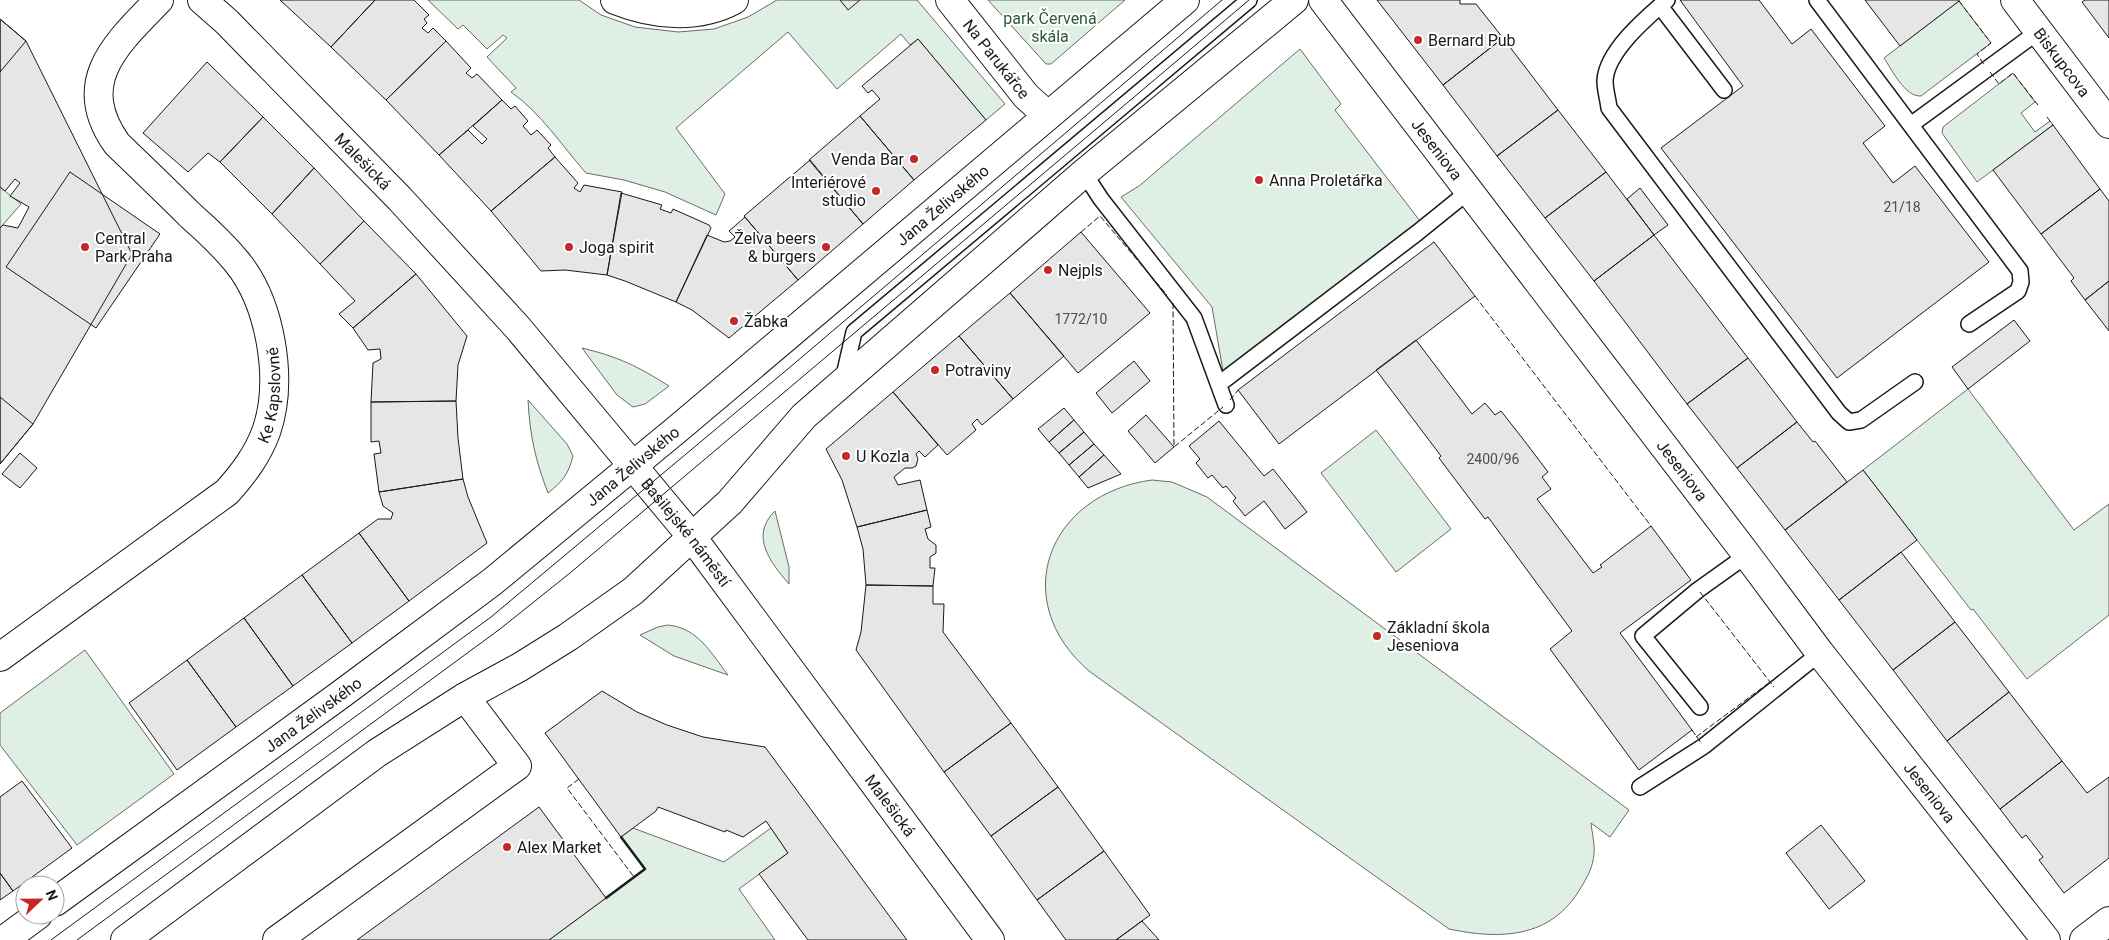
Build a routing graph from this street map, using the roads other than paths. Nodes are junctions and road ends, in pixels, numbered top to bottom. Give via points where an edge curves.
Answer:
1 (159, 0) edge
2 (202, 0) edge
3 (615, 0) edge
4 (734, 0) edge
5 (950, 0) edge
6 (1185, 0) edge
7 (1248, 0) edge
8 (1294, 0) edge
9 (1323, 0) edge
10 (1817, 0) edge
11 (2015, 0) edge
12 (1664, 3) edge
13 (2039, 32) junction
14 (1724, 90) dead end
15 (1047, 115) junction
16 (1912, 124) junction
17 (2109, 124) edge
18 (1084, 173) junction
19 (1469, 191) junction
20 (1969, 324) dead end
21 (518, 328) joint
22 (1915, 382) dead end
23 (842, 384) junction
24 (1219, 384) junction
25 (1226, 405) dead end
26 (633, 466) junction
27 (692, 537) junction
28 (1747, 555) junction
29 (1820, 653) junction
30 (0, 657) edge
31 (791, 671) joint
32 (465, 697) junction
33 (1700, 707) dead end
34 (1640, 787) dead end
35 (65, 895) edge
36 (2109, 921) edge
37 (24, 925) edge
38 (4, 940) edge
39 (126, 940) edge
40 (277, 940) edge
41 (990, 940) edge
42 (2046, 940) edge
43 (2084, 940) edge

1 - 30 street, Ke Kapslovně via 113,51 103,70 98,105 105,127 117,144 215,238 237,262 251,284 264,313 270,338 274,389 272,413 255,456 227,492
2 - 21 street, Malešická via 400,198
3 - 4 street via 640,10 678,14 702,11
5 - 15 street, Na Parukářce via 1026,96
6 - 15 street, Jana Želivského
7 - 23 lane via 854,332
8 - 18 street
9 - 19 street, Jeseniova
10 - 16 lane
11 - 13 street, Biskupcova
12 - 14 lane
12 - 22 lane via 1623,43 1611,61 1605,81 1609,108 1849,422 1861,420
13 - 16 lane
13 - 17 street, Biskupcova
15 - 26 street, Jana Želivského
16 - 20 lane via 2020,271 2022,282 2018,291
18 - 23 street
18 - 24 lane via 1194,318
19 - 24 lane
19 - 28 street, Jeseniova
21 - 26 street, Basilejské náměstí
23 - 27 street via 804,416 730,502
24 - 25 lane
26 - 27 street, Basilejské náměstí
26 - 35 street, Jana Želivského via 492,582
27 - 31 street, Basilejské náměstí
27 - 32 street via 614,606 520,667
28 - 29 street, Jeseniova
28 - 33 lane via 1642,636
29 - 34 lane via 1704,746
29 - 42 street, Jeseniova
31 - 41 street, Malešická
32 - 39 street via 377,753
32 - 40 street via 516,766
36 - 43 street
37 - 38 street

